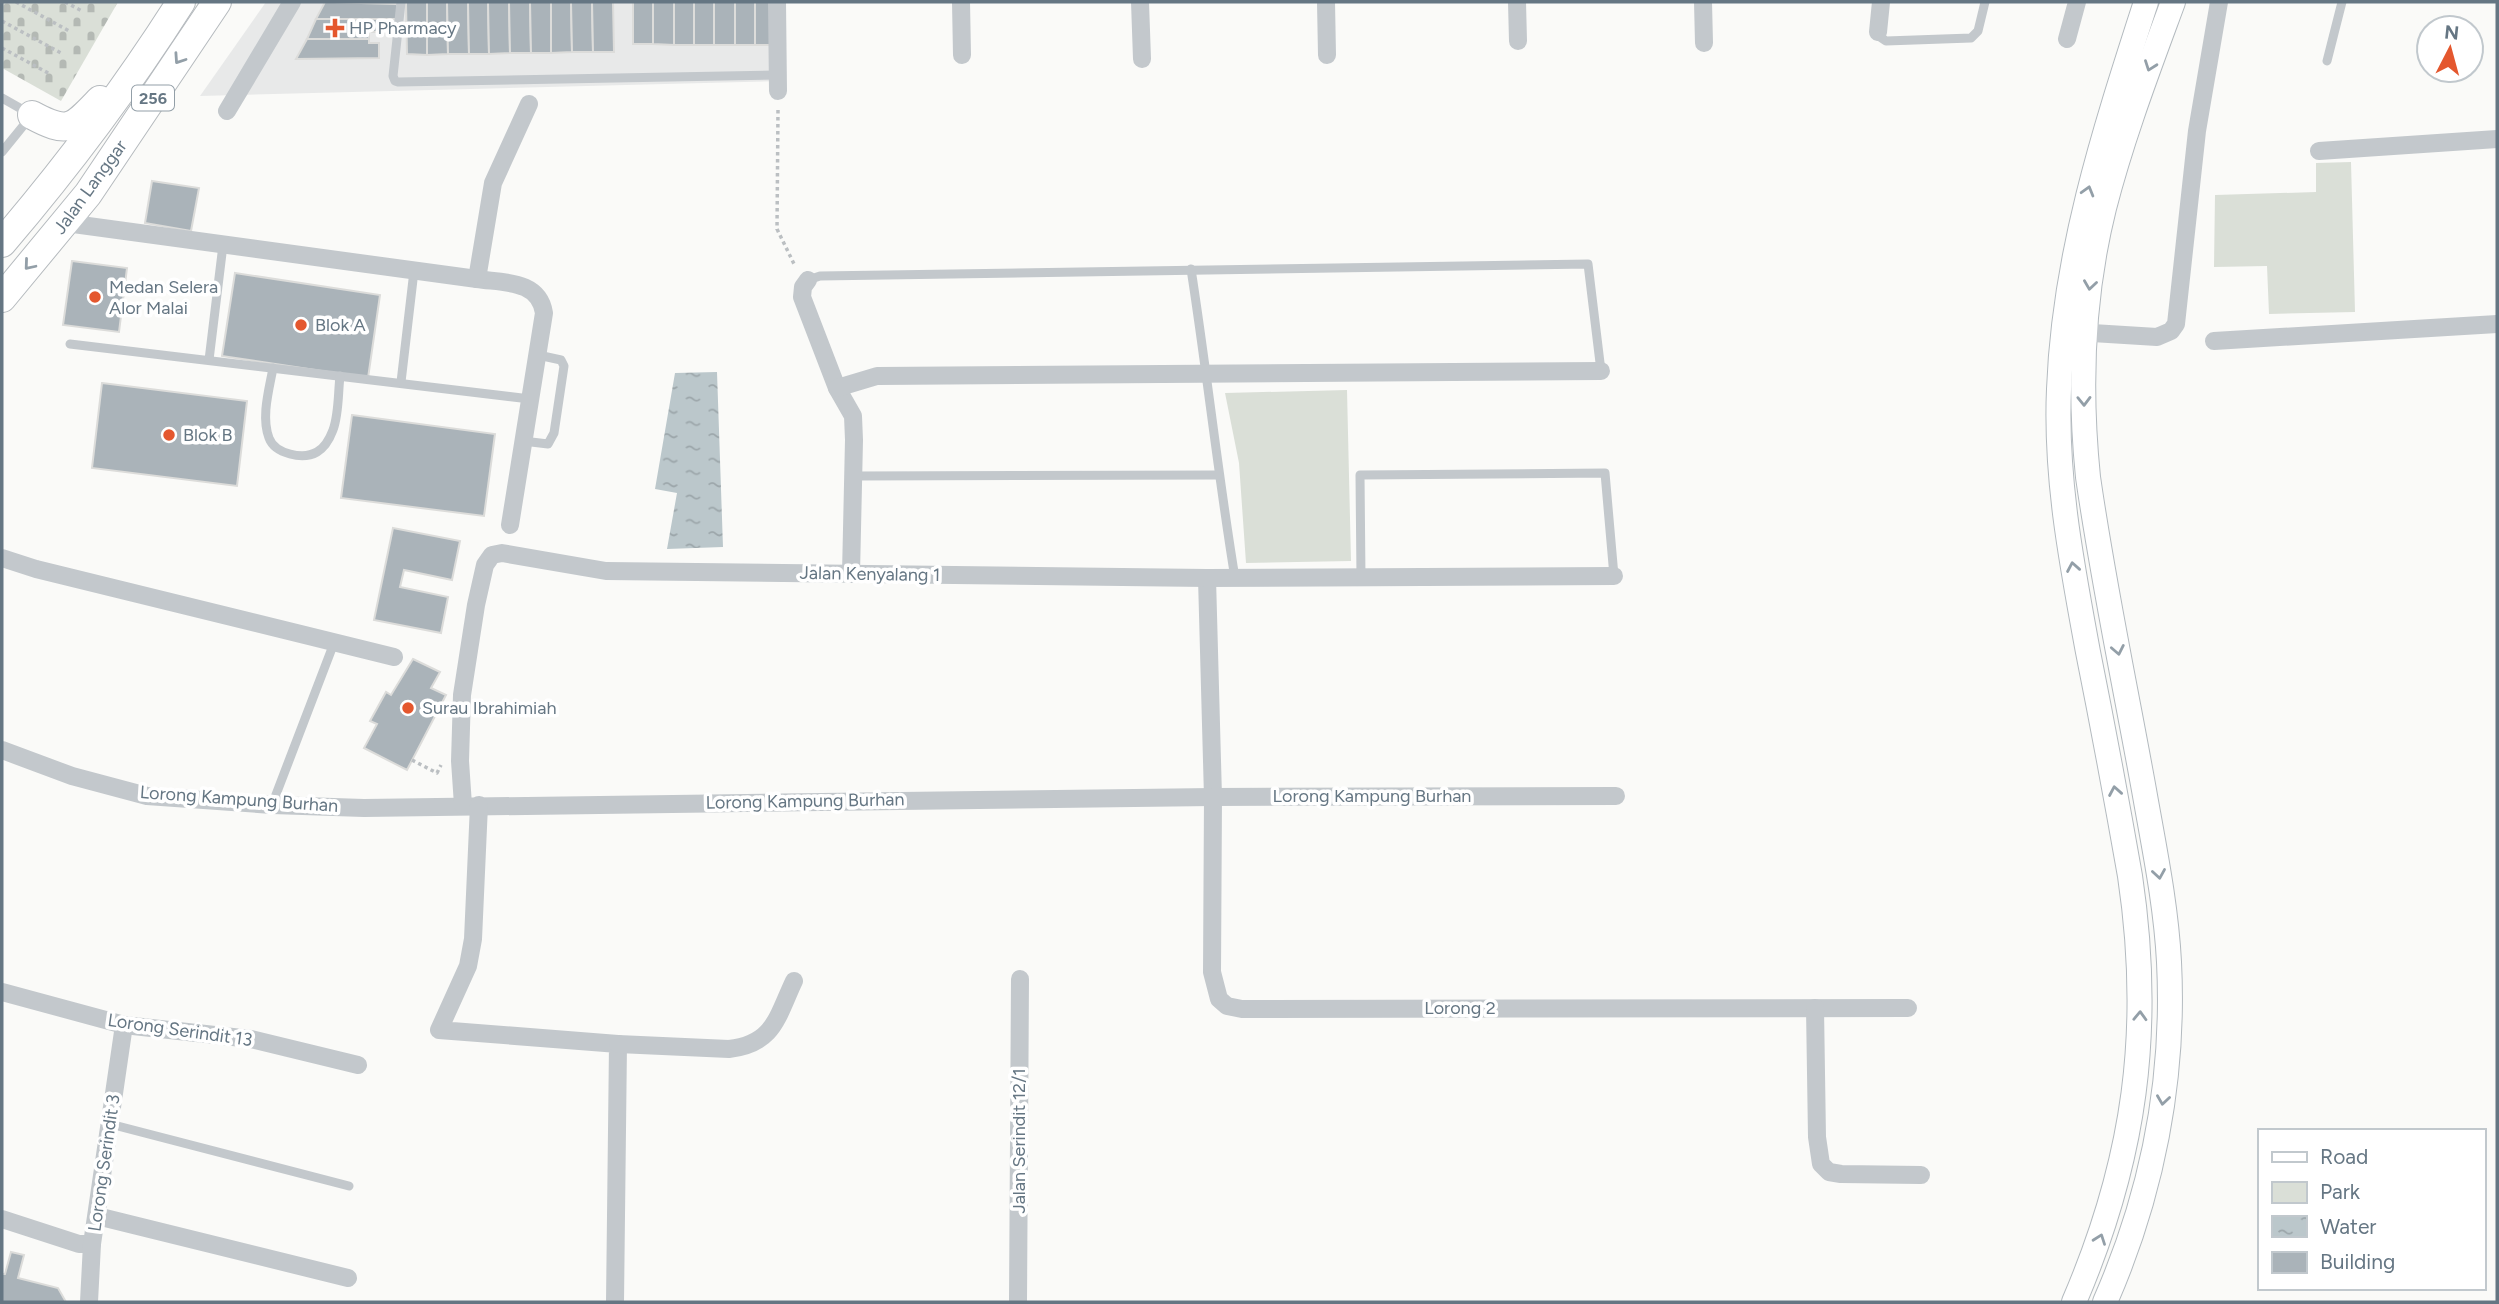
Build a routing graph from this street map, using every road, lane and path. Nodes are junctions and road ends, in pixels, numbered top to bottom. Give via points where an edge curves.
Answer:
1 (16, 2) edge
2 (65, 2) edge
3 (181, 2) edge
4 (217, 2) edge
5 (292, 2) edge
6 (401, 2) edge
7 (777, 2) edge
8 (961, 2) edge
9 (1140, 2) edge
10 (1326, 2) edge
11 (1517, 2) edge
12 (1703, 2) edge
13 (1881, 2) edge
14 (1985, 2) edge
15 (2077, 2) edge
16 (2146, 2) edge
17 (2173, 2) edge
18 (2219, 2) edge
19 (2342, 2) edge
20 (82, 11) dead end
21 (2, 21) edge
22 (71, 32) dead end
23 (1878, 32) joint
24 (2067, 39) dead end
25 (156, 41) junction
26 (1518, 41) dead end
27 (1704, 43) dead end
28 (2, 48) edge
29 (61, 53) dead end
30 (962, 55) dead end
31 (1327, 55) dead end
32 (1142, 59) dead end
33 (2327, 61) dead end
34 (50, 75) dead end
35 (778, 83) junction
36 (2, 98) edge
37 (530, 104) dead end
38 (227, 111) dead end
39 (32, 115) junction
40 (2497, 139) edge
41 (2319, 151) dead end
42 (2, 152) edge
43 (65, 223) junction
44 (2, 243) edge
45 (223, 245) junction
46 (1191, 269) junction
47 (414, 271) junction
48 (477, 279) junction
49 (808, 280) junction
50 (2, 298) edge
51 (2497, 324) edge
52 (2074, 332) junction
53 (2214, 341) dead end
54 (70, 344) dead end
55 (538, 355) junction
56 (209, 360) junction
57 (273, 368) junction
58 (1601, 371) joint
59 (1207, 374) junction
60 (340, 376) junction
61 (401, 382) junction
62 (837, 388) junction
63 (530, 400) junction
64 (523, 441) junction
65 (1218, 475) junction
66 (854, 476) junction
67 (510, 525) dead end
68 (2, 558) edge
69 (851, 574) junction
70 (1614, 576) joint
71 (1361, 577) junction
72 (1207, 578) junction
73 (1242, 578) junction
74 (334, 643) junction
75 (394, 657) dead end
76 (2, 750) edge
77 (412, 760) dead end
78 (460, 761) junction
79 (1616, 796) dead end
80 (1213, 797) junction
81 (272, 804) junction
82 (471, 805) junction
83 (1020, 979) dead end
84 (794, 981) dead end
85 (2, 992) edge
86 (1815, 1008) junction
87 (1908, 1008) dead end
88 (124, 1025) junction
89 (618, 1044) junction
90 (358, 1065) dead end
91 (110, 1124) junction
92 (1921, 1175) dead end
93 (349, 1186) dead end
94 (97, 1216) junction
95 (2, 1219) edge
96 (92, 1244) junction
97 (348, 1278) dead end
98 (89, 1302) edge
99 (615, 1302) edge
100 (1018, 1302) edge
101 (2074, 1302) edge
102 (2105, 1302) edge

1 - 22 path
2 - 20 path
3 - 25 main road, Jalan Langgar / 256
4 -> 43 main road, Jalan Langgar / 256
5 - 38 street
6 - 35 lane via 393,76 398,82
7 - 35 street
8 - 30 street
9 - 32 street
10 - 31 street
11 - 26 street
12 - 27 street
13 - 23 street
14 - 23 lane via 1978,31 1971,38 1886,41
15 - 24 street
52 -> 16 main road via 2071,264 2084,204
17 -> 52 main road via 2122,146
18 - 52 street via 2196,144 2176,324 2157,337
19 - 33 lane
21 - 29 path
25 - 39 main road via 77,123 51,125
25 - 44 main road, Jalan Langgar / 256 via 60,175
28 - 34 path
35 - 49 path via 777,229 791,263
36 - 39 lane
37 - 48 street via 493,183
39 - 42 lane
40 - 41 street
43 - 45 street
43 -> 50 main road, Jalan Langgar / 256
45 - 47 street
45 - 56 lane
46 - 49 lane via 820,275
46 - 58 lane via 1587,264
46 - 59 lane
47 - 48 street
47 - 61 lane
48 - 55 street via 526,286 539,296 544,313
49 - 62 street via 802,297
51 - 53 street
101 -> 52 main road via 2105,1223 2123,1159 2141,1007 2130,876 2066,530 2059,391
52 -> 102 main road via 2088,477 2159,872 2169,962 2168,1053 2156,1143 2133,1232
54 - 56 lane
55 - 63 street
55 - 64 lane via 562,360 564,366 554,433 548,444
56 - 57 lane
57 - 60 lane
57 - 60 lane via 267,405 269,438 280,450 299,456 316,453 334,428
58 - 59 street
59 - 62 street via 877,376
59 - 65 lane
60 - 61 lane
61 - 63 lane
62 - 66 street via 853,416
63 - 64 street
64 - 67 street
65 - 66 lane
65 - 73 lane
66 - 69 street
68 - 74 street
69 - 72 street, Jalan Kenyalang 1
69 - 78 street, Jalan Kenyalang 1 via 606,572 492,555 485,565 462,695
70 - 71 street, Jalan Kenyalang 1
70 - 71 lane via 1605,473 1360,475
71 - 73 street, Jalan Kenyalang 1
72 - 73 street, Jalan Kenyalang 1
72 - 80 street
74 - 75 street
74 - 81 lane
76 - 81 street, Lorong Kampung Burhan via 72,776 147,796
77 - 78 path via 438,773 446,757
78 - 82 street
79 - 80 street, Lorong Kampung Burhan
80 - 82 street, Lorong Kampung Burhan
80 - 86 street, Lorong 2 via 1212,972 1219,999 1227,1006
81 - 82 street, Lorong Kampung Burhan via 364,808
82 - 89 street via 473,939 468,966 439,1030
83 - 100 street, Jalan Serindit 12/1
84 - 89 street via 770,1031 746,1047
85 - 88 street, Lorong Serindit 13
86 - 87 street, Lorong 2
86 - 92 street via 1821,1164 1829,1172 1841,1174
88 - 90 street, Lorong Serindit 13 via 251,1039
88 - 91 street, Lorong Serindit 3
89 - 99 street
91 - 93 lane
91 - 94 street, Lorong Serindit 3
94 - 96 street, Lorong Serindit 3
94 - 97 street
95 - 96 street
96 - 98 street, Lorong Serindit 3

